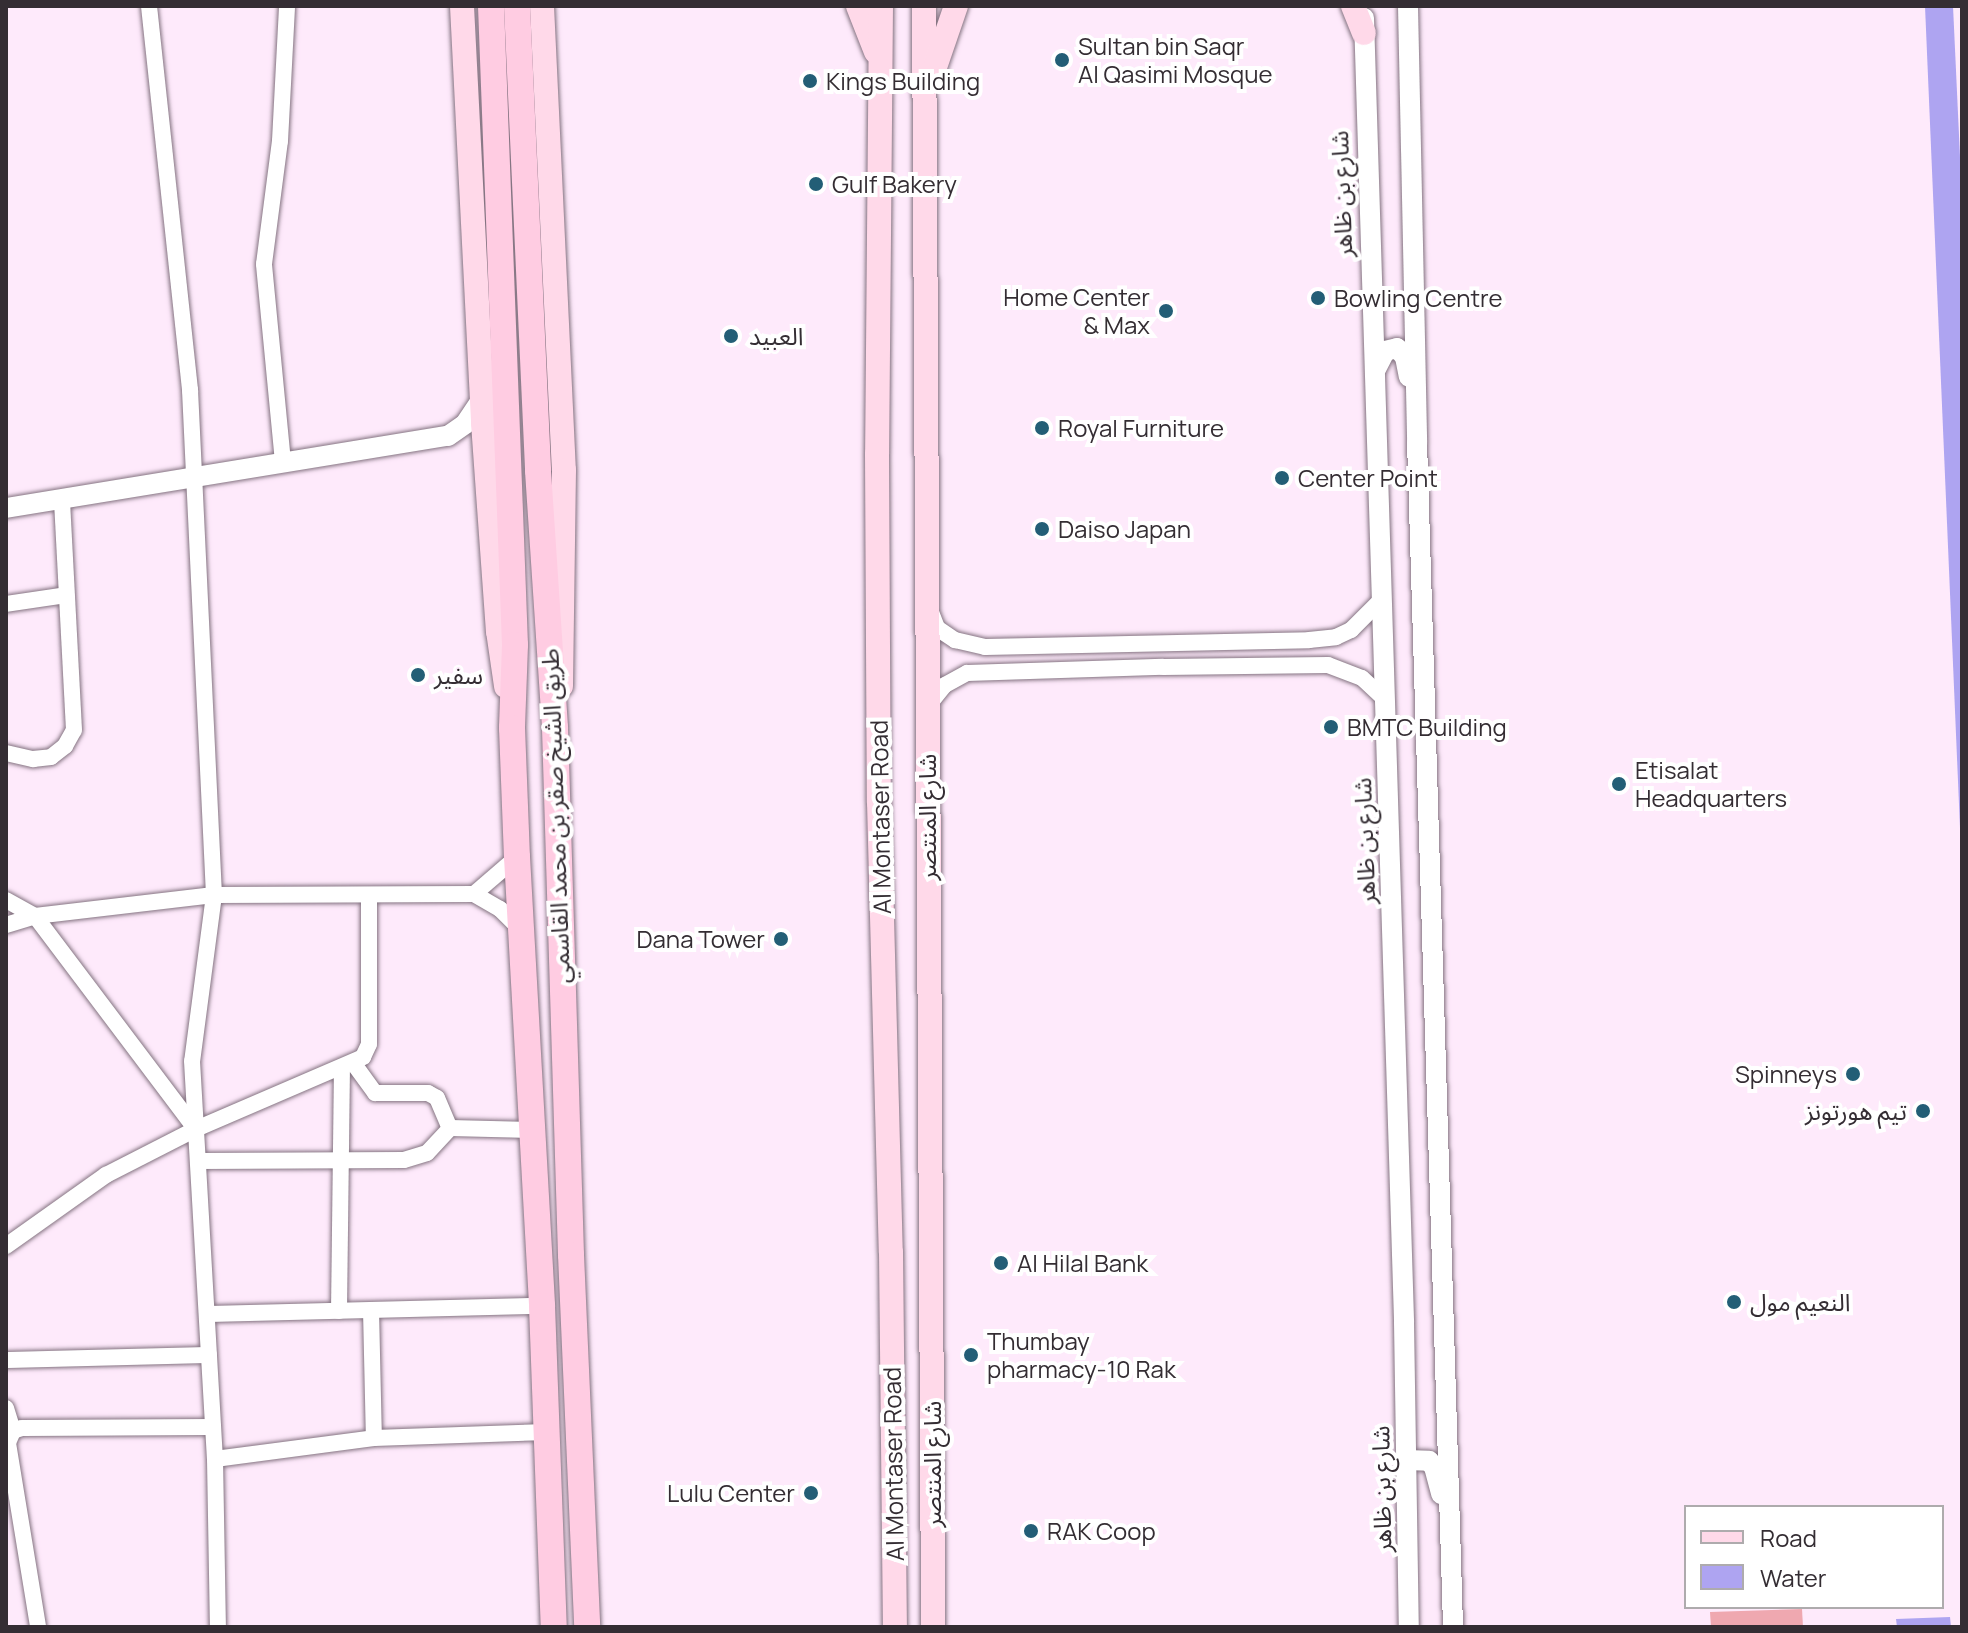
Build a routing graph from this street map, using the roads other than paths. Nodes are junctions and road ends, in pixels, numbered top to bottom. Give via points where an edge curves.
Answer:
1 (149, 6) edge
2 (287, 6) edge
3 (462, 6) edge
4 (858, 6) edge
5 (881, 6) edge
6 (924, 6) edge
7 (956, 6) edge
8 (1353, 6) edge
9 (1364, 6) edge
10 (1408, 6) edge
11 (521, 11) edge
12 (1364, 33) junction
13 (880, 65) junction
14 (925, 97) junction
15 (1374, 373) junction
16 (482, 399) junction
17 (448, 436) junction
18 (1417, 441) junction
19 (485, 458) junction
20 (283, 462) junction
21 (191, 477) junction
22 (62, 500) junction
23 (6, 508) edge
24 (66, 595) junction
25 (1383, 598) junction
26 (925, 599) junction
27 (6, 604) edge
28 (1336, 637) junction
29 (985, 647) junction
30 (1328, 665) junction
31 (978, 674) junction
32 (1386, 700) junction
33 (926, 708) junction
34 (512, 728) junction
35 (6, 753) edge
36 (517, 857) junction
37 (474, 894) junction
38 (214, 895) junction
39 (369, 895) junction
40 (6, 900) edge
41 (35, 916) junction
42 (6, 925) edge
43 (521, 930) junction
44 (348, 1066) junction
45 (450, 1128) junction
46 (196, 1129) junction
47 (532, 1130) junction
48 (198, 1161) junction
49 (341, 1161) junction
50 (6, 1246) edge
51 (542, 1306) junction
52 (371, 1310) junction
53 (339, 1311) junction
54 (207, 1314) junction
55 (209, 1355) junction
56 (6, 1360) edge
57 (6, 1408) edge
58 (213, 1427) junction
59 (13, 1431) junction
60 (547, 1432) junction
61 (374, 1438) junction
62 (215, 1459) junction
63 (1406, 1460) junction
64 (9, 1467) edge
65 (1451, 1569) junction
66 (38, 1627) edge
67 (218, 1627) edge
68 (554, 1627) edge
69 (587, 1627) edge
70 (895, 1627) edge
71 (933, 1627) edge
72 (1409, 1627) edge
73 (1453, 1627) edge

1 - 21 street via 190,390
2 - 20 street via 280,141 264,264
3 - 16 main road
4 - 13 main road
5 - 13 main road, Al Montaser Road
6 - 14 main road, شارع المنتصر
7 - 14 main road
8 - 12 main road
9 - 12 street, شارع بن ظاهر
10 - 18 street
11 - 34 highway, طريق الشيخ صقر بن محمد القاسمي
11 - 69 highway, طريق الشيخ صقر بن محمد القاسمي via 538,471 555,728
12 - 15 street, شارع بن ظاهر
13 - 70 main road, Al Montaser Road via 879,802
14 - 26 main road, شارع المنتصر
15 - 18 street via 1385,351 1402,352
15 - 25 street, شارع بن ظاهر
16 - 17 street via 465,424
16 - 19 main road
17 - 19 street
17 - 20 street
18 - 65 street
19 - 34 main road via 498,631
20 - 21 street
21 - 22 street
21 - 38 street
22 - 23 street
22 - 24 street
24 - 27 street
24 - 35 street via 72,738 59,752 42,759
25 - 28 street via 1363,620
25 - 32 street, شارع بن ظاهر
26 - 29 street via 937,628 955,640
26 - 33 main road, شارع المنتصر
28 - 29 street
28 - 30 street via 1342,654
29 - 31 street via 974,665
30 - 31 street
30 - 32 street via 1362,678
31 - 33 street via 967,673 945,685
32 - 63 street, شارع بن ظاهر
33 - 71 main road, شارع المنتصر
34 - 36 highway, طريق الشيخ صقر بن محمد القاسمي
36 - 37 street
36 - 43 highway, طريق الشيخ صقر بن محمد القاسمي
37 - 39 street
37 - 43 street
38 - 39 street
38 - 41 street
38 - 46 street via 192,1061
39 - 44 street via 369,1044 363,1057
40 - 41 street
41 - 42 street
41 - 46 street
43 - 47 highway, طريق الشيخ صقر بن محمد القاسمي
44 - 45 street via 375,1093 428,1093 437,1098
44 - 46 street
44 - 49 street
45 - 47 street
45 - 49 street via 427,1153 404,1160
46 - 48 street
46 - 50 street via 106,1175
47 - 51 highway, طريق الشيخ صقر بن محمد القاسمي
48 - 49 street
48 - 54 street
49 - 53 street
51 - 52 street
51 - 60 highway, طريق الشيخ صقر بن محمد القاسمي
52 - 53 street
52 - 61 street
53 - 54 street
54 - 55 street
55 - 56 street
55 - 58 street
57 - 59 street
58 - 59 street
58 - 62 street
59 - 64 street
60 - 61 street
60 - 68 highway, طريق الشيخ صقر بن محمد القاسمي
61 - 62 street
62 - 67 street
63 - 65 street via 1429,1461 1434,1467
63 - 72 street, شارع بن ظاهر
64 - 66 street
65 - 73 street

